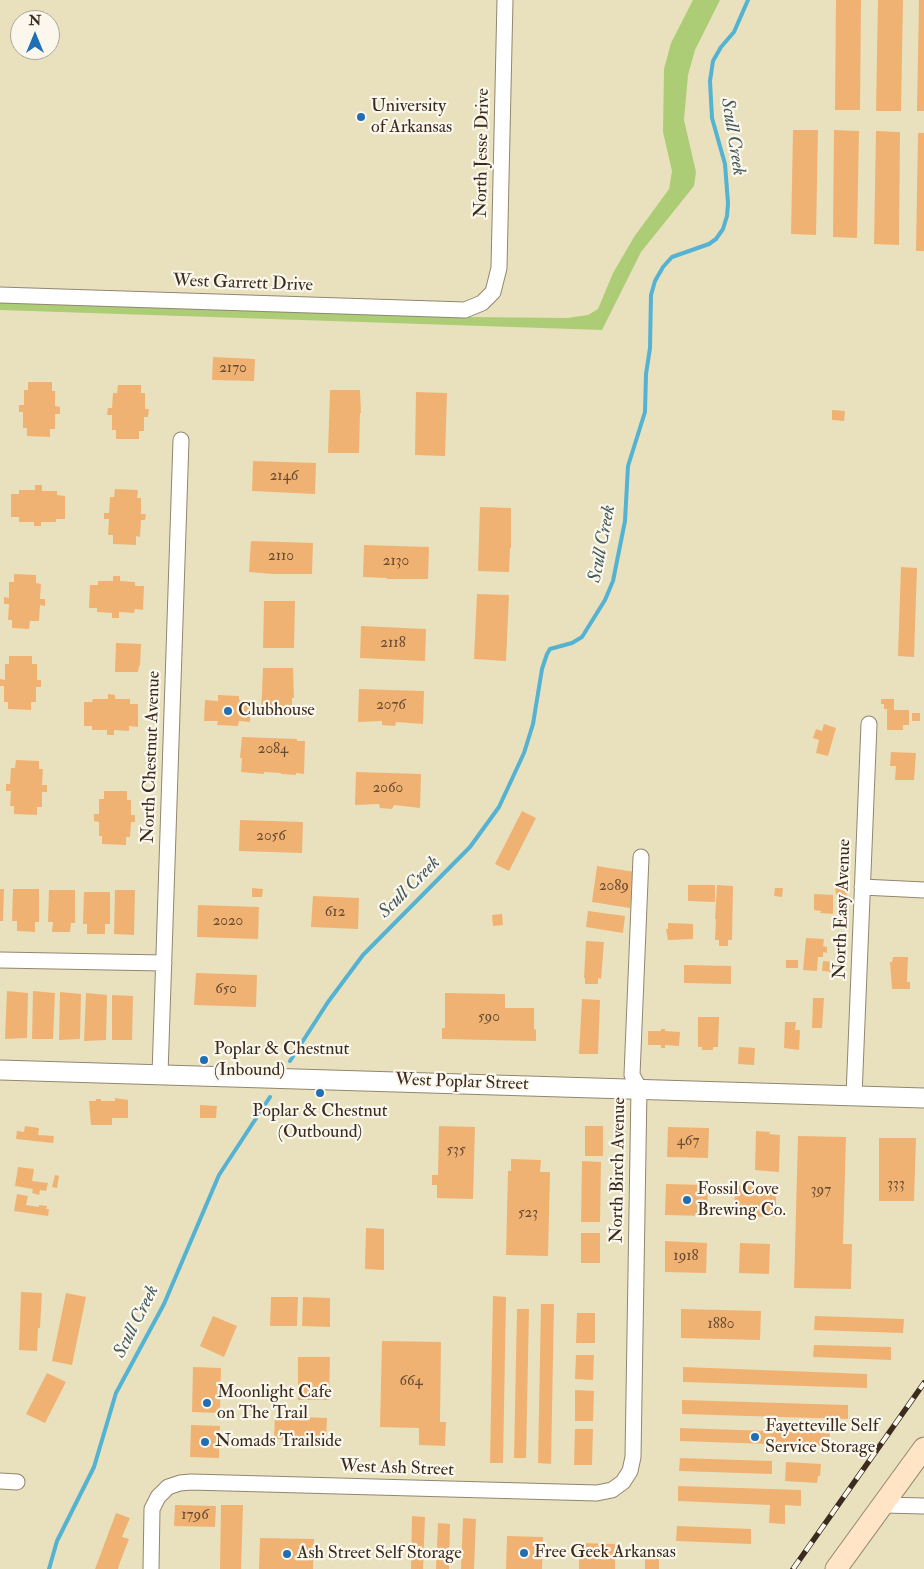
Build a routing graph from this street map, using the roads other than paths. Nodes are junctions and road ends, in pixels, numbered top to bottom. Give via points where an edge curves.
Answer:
1 (505, 0) edge
2 (0, 295) edge
3 (482, 303) joint
4 (181, 440) dead end
5 (869, 724) dead end
6 (641, 857) dead end
7 (862, 887) junction
8 (924, 890) edge
9 (0, 960) edge
10 (164, 963) junction
11 (0, 1070) edge
12 (160, 1074) junction
13 (639, 1088) junction
14 (854, 1096) junction
15 (924, 1098) edge
16 (924, 1448) edge
17 (0, 1481) edge
18 (16, 1482) dead end
19 (623, 1482) joint
20 (883, 1505) junction
21 (924, 1506) edge
22 (151, 1569) edge
23 (836, 1569) edge

1 - 3 street, North Jesse Drive via 499,268 493,292
2 - 3 street, West Garrett Drive via 465,310
4 - 10 street, North Chestnut Avenue
5 - 7 street, North Easy Avenue
6 - 13 street, North Birch Avenue via 632,1076
7 - 8 street
7 - 14 street, North Easy Avenue
9 - 10 street
10 - 12 street, North Chestnut Avenue
11 - 12 street, West Poplar Street
12 - 13 street, West Poplar Street
13 - 14 street, West Poplar Street
13 - 19 street, North Birch Avenue via 633,1457
14 - 15 street, West Poplar Street
16 - 20 main road
17 - 18 street
19 - 22 street, West Ash Street via 612,1490 597,1493 191,1482 168,1487 152,1509
20 - 21 street
20 - 23 main road

